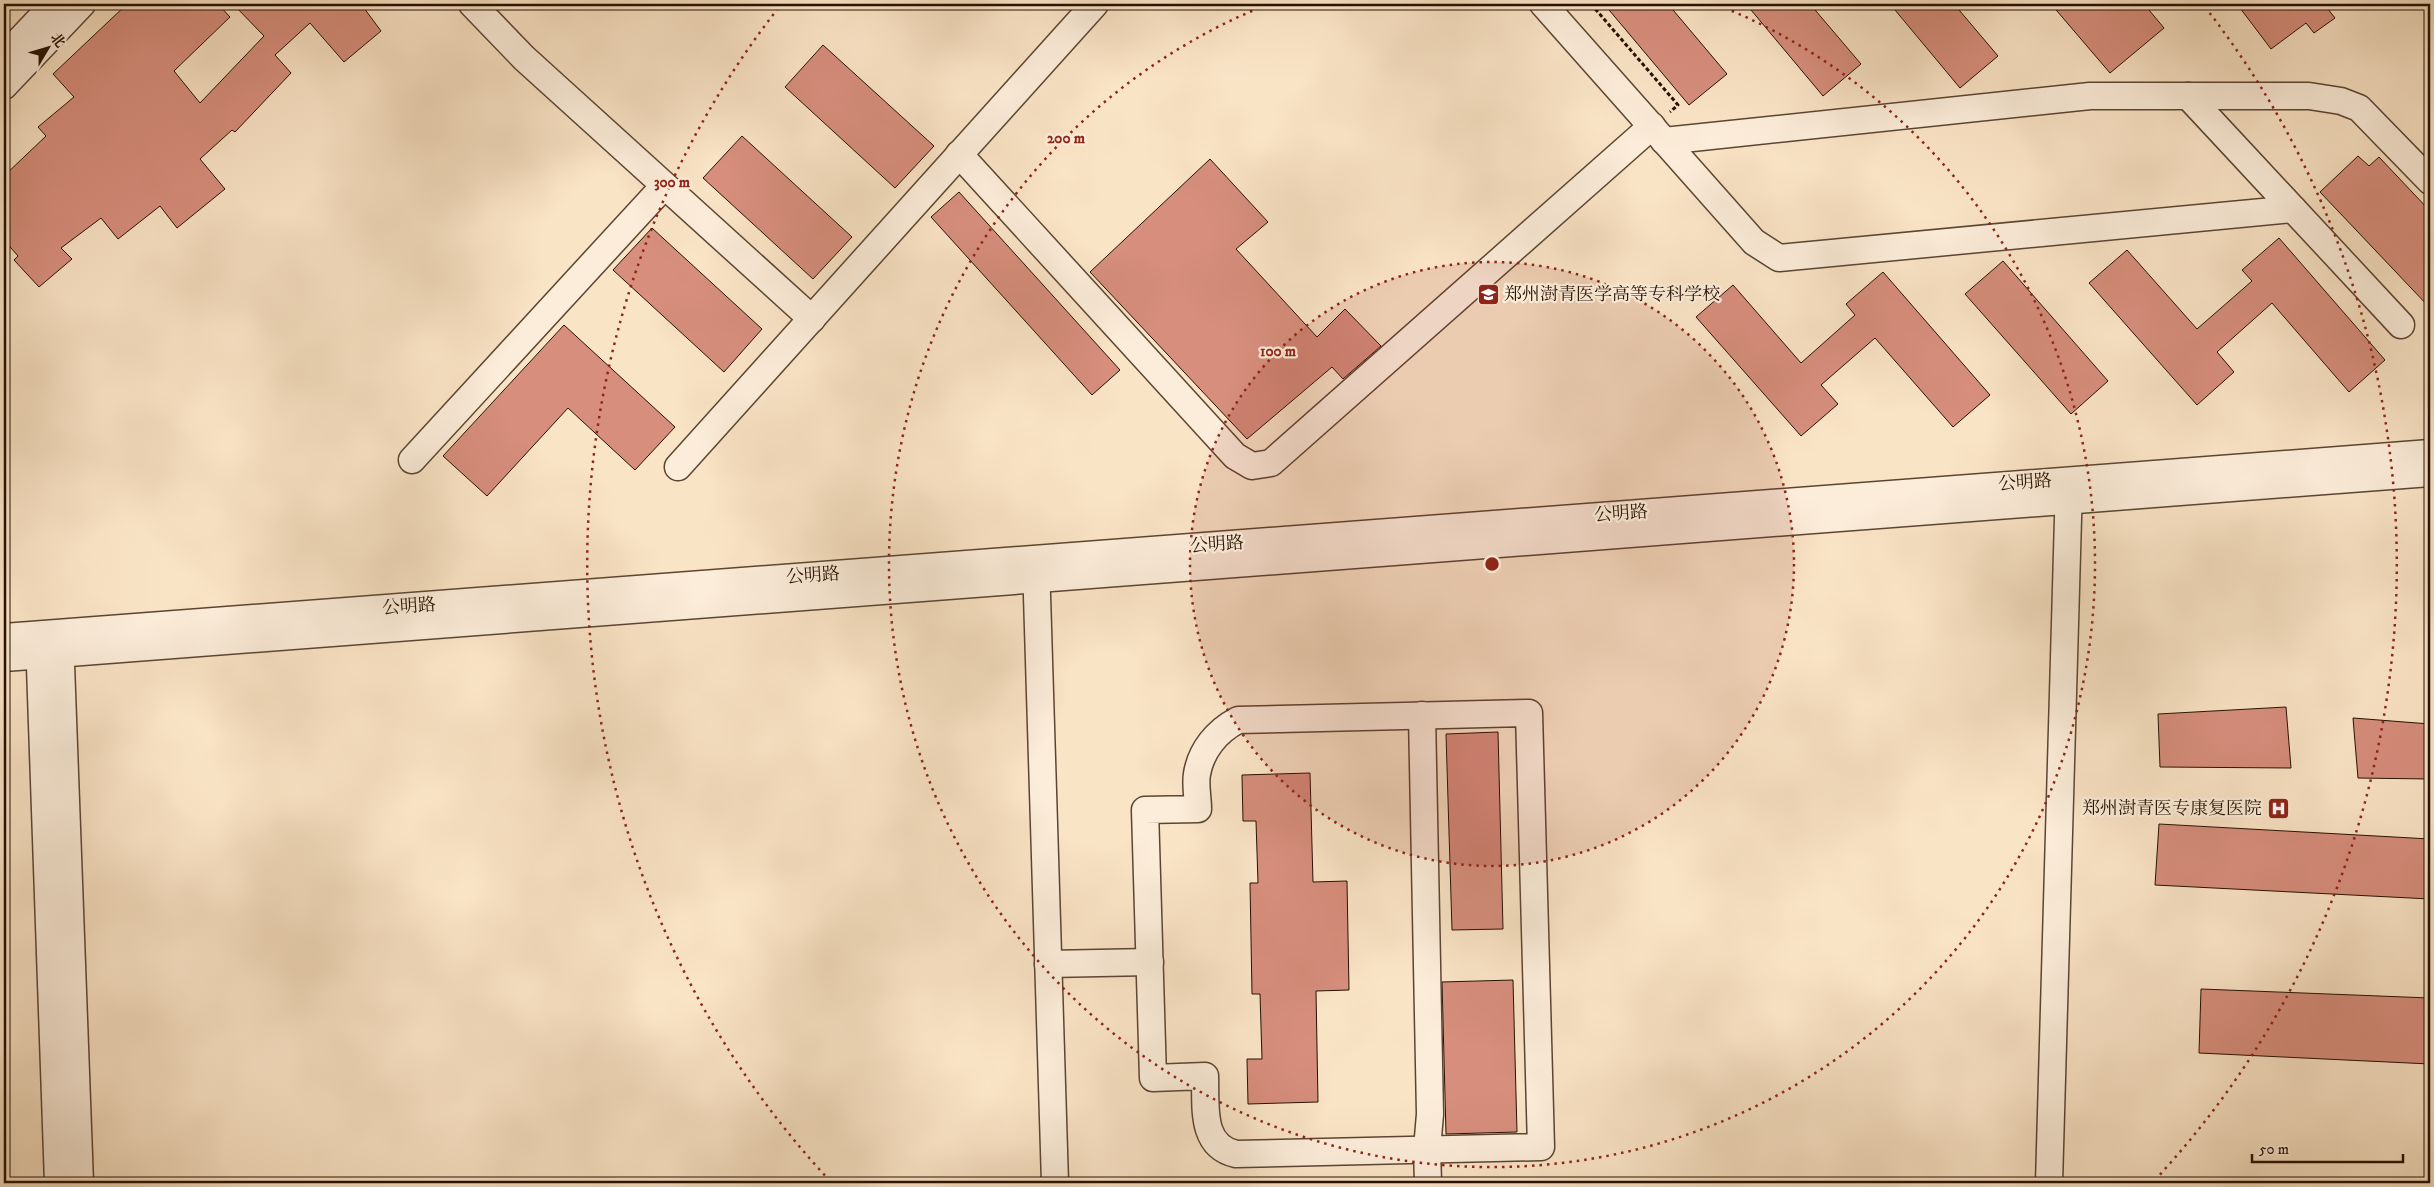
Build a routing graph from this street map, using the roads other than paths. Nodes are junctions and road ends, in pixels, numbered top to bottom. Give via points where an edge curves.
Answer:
1 (54, 4) edge
2 (82, 4) edge
3 (472, 4) edge
4 (1095, 4) edge
5 (1543, 4) edge
6 (4, 57) edge
7 (4, 86) edge
8 (2188, 96) junction
9 (1658, 133) junction
10 (960, 154) junction
11 (2430, 181) edge
12 (664, 186) junction
13 (2293, 209) junction
14 (812, 319) junction
15 (2402, 325) dead end
16 (2430, 452) edge
17 (412, 460) dead end
18 (678, 467) dead end
19 (2430, 473) edge
20 (2069, 490) junction
21 (1036, 570) junction
22 (4, 637) edge
23 (50, 644) junction
24 (4, 658) edge
25 (1422, 715) junction
26 (1150, 962) junction
27 (1048, 964) junction
28 (1427, 1149) junction
29 (58, 1183) edge
30 (80, 1183) edge
31 (1055, 1183) edge
32 (1428, 1183) edge
33 (2049, 1183) edge

1 - 6 street
2 - 7 street
3 - 12 street via 524,58
4 - 10 street
5 - 9 street
8 - 9 street via 2090,96
8 - 11 street via 2309,96 2341,101 2359,108
8 - 13 street
9 - 10 street via 1271,463 1252,466 1235,456
9 - 13 street via 1754,242 1779,258
10 - 14 street
12 - 14 street
12 - 17 street
13 - 15 street
14 - 18 street
16 - 20 street, 公明路
19 - 20 street, 公明路
20 - 21 street, 公明路
20 - 33 street
21 - 23 street, 公明路
21 - 27 street
22 - 23 street, 公明路
23 - 24 street, 公明路
23 - 29 street
23 - 30 street
25 - 26 street via 1238,720 1225,727 1207,748 1197,774 1198,809 1146,810
25 - 28 street via 1430,1114
25 - 28 street via 1529,713 1541,1147
26 - 27 street
26 - 28 street via 1153,1078 1205,1076 1207,1128 1220,1148 1236,1154
27 - 31 street
28 - 32 street

